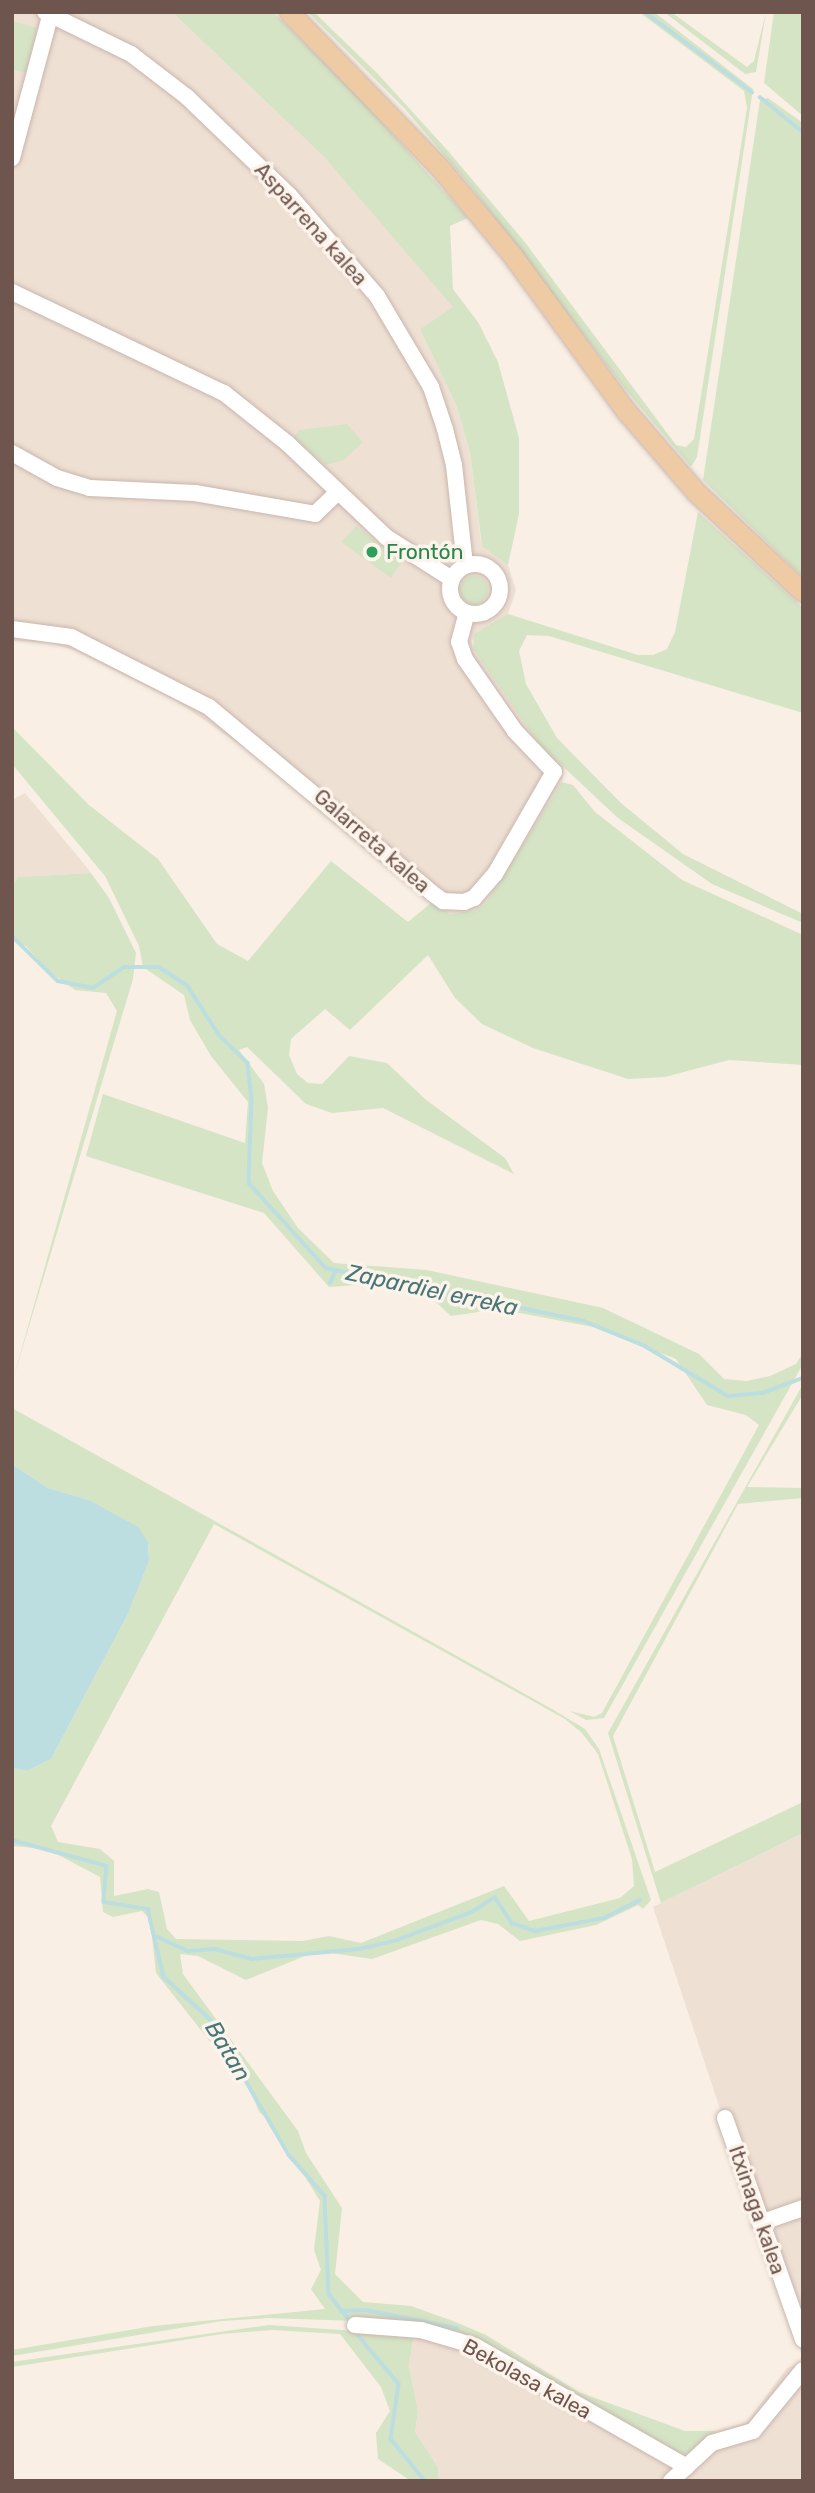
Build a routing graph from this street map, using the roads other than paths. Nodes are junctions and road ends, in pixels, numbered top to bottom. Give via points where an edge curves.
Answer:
1 (289, 12) edge
2 (49, 13) edge
3 (12, 159) edge
4 (12, 292) edge
5 (12, 453) edge
6 (337, 493) junction
7 (465, 565) junction
8 (452, 579) junction
9 (803, 592) edge
10 (467, 613) junction
11 (12, 629) edge
12 (725, 2118) dead end
13 (803, 2208) edge
14 (760, 2223) junction
15 (355, 2325) dead end
16 (803, 2340) edge
17 (803, 2370) edge
18 (687, 2467) junction
19 (671, 2481) edge

1 - 9 main road via 440,168 513,257 626,411 696,492
2 - 3 street
2 - 7 street, Asparrena kalea via 131,54 187,97 297,204 377,296 427,379 445,429 456,478
4 - 6 street via 224,393 286,443
5 - 6 street via 57,478 90,488 195,492 315,514
6 - 8 street via 386,537
7 - 8 street
7 - 10 street via 489,567 500,583 500,594 488,611
8 - 10 street via 452,600
10 - 11 street, Galarreta kalea via 459,642 465,659 515,731 554,772 481,891 464,902 443,901 209,707 71,637
12 - 14 street, Itxinaga kalea
13 - 14 street
14 - 16 street, Itxinaga kalea
15 - 18 street, Bekolasa kalea via 421,2330 475,2346
17 - 18 street via 752,2431 712,2443
18 - 19 street

